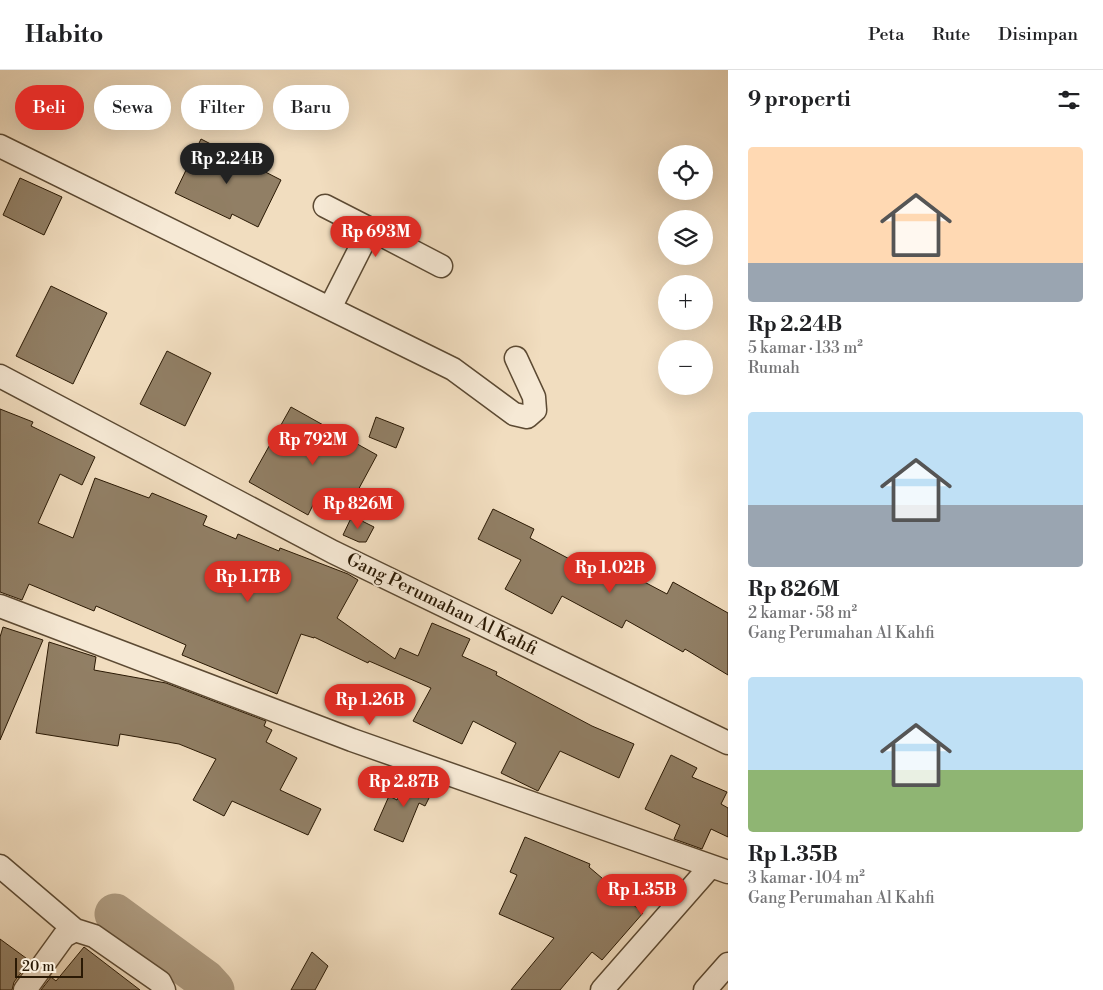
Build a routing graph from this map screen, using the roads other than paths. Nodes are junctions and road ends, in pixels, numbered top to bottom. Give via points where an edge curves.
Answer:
1 (0, 146) edge
2 (325, 206) dead end
3 (370, 229) junction
4 (441, 266) dead end
5 (330, 308) junction
6 (516, 358) dead end
7 (0, 376) edge
8 (1, 609) edge
9 (728, 743) edge
10 (0, 866) edge
11 (719, 869) edge
12 (75, 930) junction
13 (728, 964) edge
14 (25, 990) edge
15 (164, 990) edge
16 (602, 990) edge
17 (705, 990) edge

1 - 5 street
2 - 3 street
3 - 4 street
3 - 5 street
5 - 6 street via 453,368 514,414 527,417 535,410 534,397
7 - 9 street, Gang Perumahan Al Kahfi via 333,552
8 - 11 street via 352,740
10 - 12 street
11 - 16 street
12 - 14 street via 64,936
12 - 15 street via 94,936 160,982
13 - 17 street

